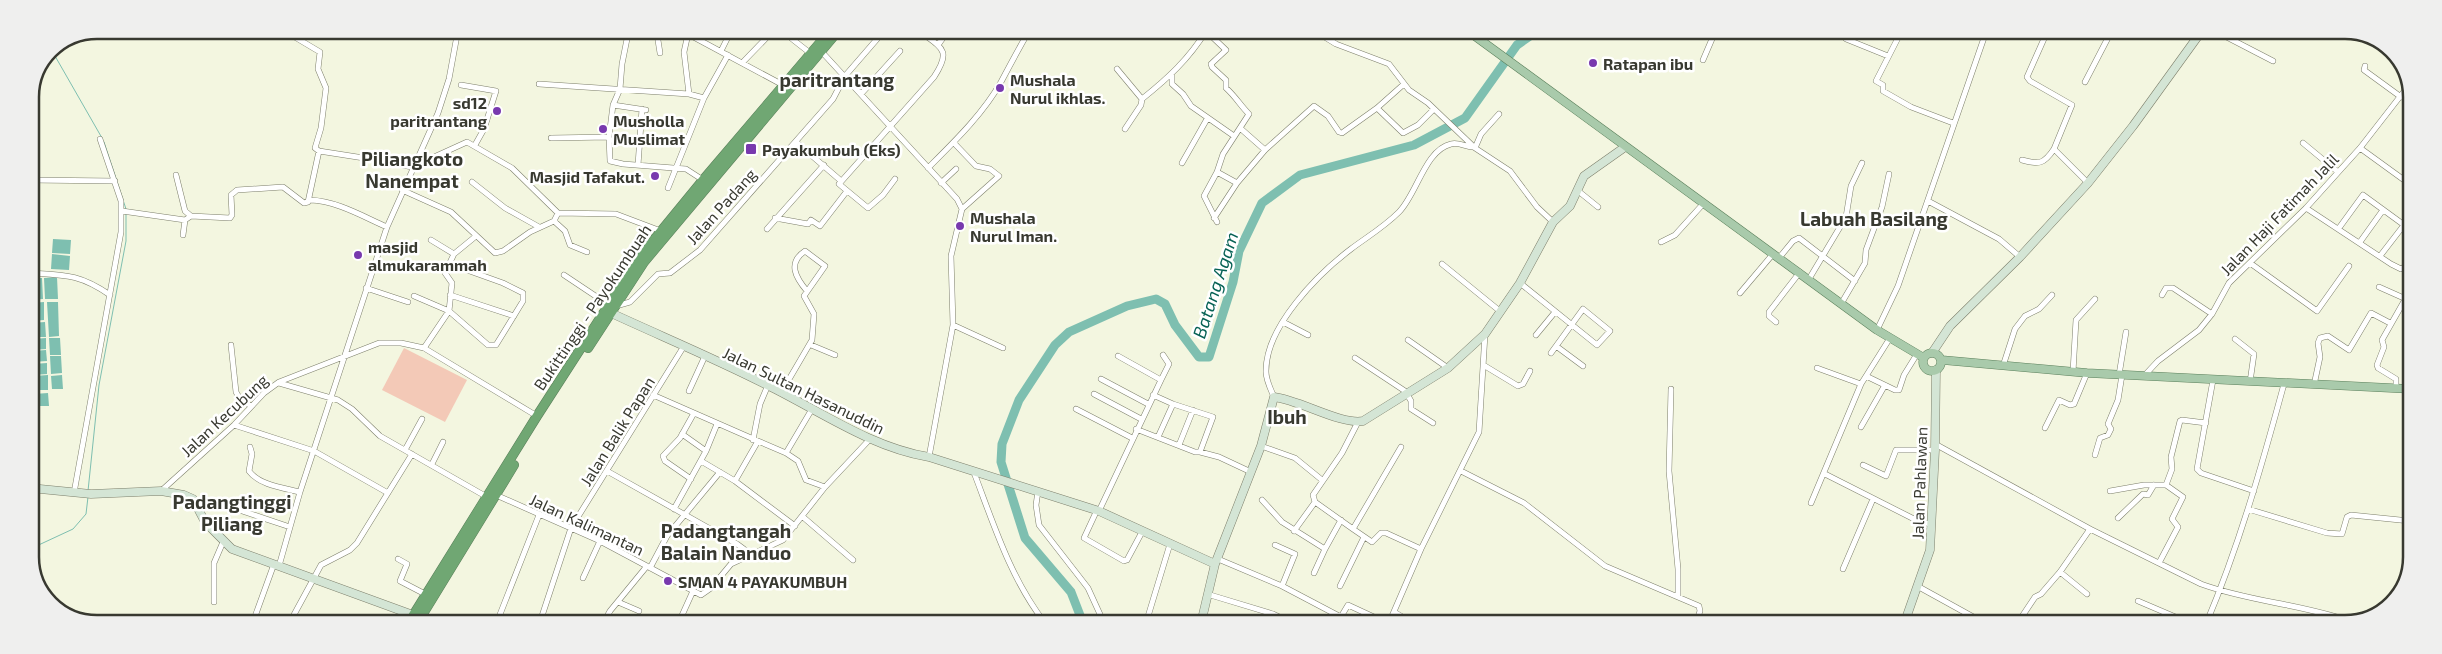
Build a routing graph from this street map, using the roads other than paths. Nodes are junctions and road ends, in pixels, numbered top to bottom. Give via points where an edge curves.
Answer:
1 (298, 39) edge
2 (456, 39) edge
3 (627, 39) edge
4 (658, 39) edge
5 (687, 39) edge
6 (697, 39) edge
7 (727, 39) edge
8 (765, 39) edge
9 (792, 39) edge
10 (823, 39) edge
11 (827, 39) edge
12 (877, 39) edge
13 (929, 39) edge
14 (943, 39) edge
15 (1025, 39) edge
16 (1201, 39) edge
17 (1214, 39) edge
18 (1328, 39) edge
19 (1712, 39) edge
20 (1848, 39) edge
21 (1897, 39) edge
22 (1983, 39) edge
23 (2044, 39) edge
24 (2107, 39) edge
25 (2196, 39) edge
26 (2231, 39) edge
27 (1481, 40) edge
28 (938, 46) junction
29 (820, 51) junction
30 (900, 51) dead end
31 (721, 52) junction
32 (660, 53) dead end
33 (810, 53) junction
34 (728, 55) junction
35 (1888, 56) junction
36 (1703, 60) dead end
37 (2273, 61) dead end
38 (743, 62) junction
39 (2365, 66) dead end
40 (1117, 68) dead end
41 (1172, 75) junction
42 (845, 76) junction
43 (2085, 82) dead end
44 (539, 84) dead end
45 (1404, 84) junction
46 (461, 85) dead end
47 (783, 86) junction
48 (620, 89) junction
49 (689, 94) junction
50 (861, 94) junction
51 (2403, 94) edge
52 (2401, 97) junction
53 (704, 98) junction
54 (1142, 99) junction
55 (773, 103) junction
56 (613, 105) junction
57 (1377, 108) junction
58 (1434, 109) junction
59 (1499, 114) dead end
60 (1208, 119) junction
61 (1953, 123) junction
62 (890, 124) junction
63 (1240, 128) junction
64 (1124, 129) dead end
65 (1234, 136) junction
66 (551, 138) dead end
67 (609, 138) junction
68 (100, 139) dead end
69 (640, 140) junction
70 (664, 140) dead end
71 (796, 142) junction
72 (954, 143) junction
73 (2303, 143) dead end
74 (475, 145) junction
75 (1474, 147) junction
76 (1625, 148) junction
77 (2360, 148) junction
78 (2054, 149) junction
79 (1265, 150) junction
80 (319, 151) junction
81 (2022, 160) dead end
82 (1862, 163) dead end
83 (1182, 164) dead end
84 (638, 165) junction
85 (824, 165) junction
86 (412, 167) junction
87 (928, 168) junction
88 (677, 169) junction
89 (956, 169) dead end
90 (1217, 172) junction
91 (2338, 172) junction
92 (1889, 174) dead end
93 (176, 175) dead end
94 (895, 179) dead end
95 (2403, 179) edge
96 (39, 180) edge
97 (703, 180) junction
98 (840, 180) junction
99 (115, 181) junction
100 (472, 182) dead end
101 (941, 183) junction
102 (1237, 183) junction
103 (2088, 183) junction
104 (668, 188) dead end
105 (402, 190) junction
106 (1577, 190) junction
107 (847, 191) junction
108 (310, 200) junction
109 (1928, 201) junction
110 (1703, 204) junction
111 (1598, 207) dead end
112 (2306, 208) junction
113 (962, 209) junction
114 (2383, 210) junction
115 (125, 211) junction
116 (558, 213) junction
117 (191, 216) junction
118 (775, 218) junction
119 (185, 220) junction
120 (554, 221) junction
121 (1553, 222) junction
122 (2403, 224) edge
123 (2403, 226) edge
124 (387, 227) junction
125 (539, 227) junction
126 (2339, 228) junction
127 (767, 229) dead end
128 (661, 231) junction
129 (183, 235) dead end
130 (476, 236) junction
131 (431, 240) dead end
132 (1661, 242) dead end
133 (2360, 242) junction
134 (586, 252) dead end
135 (454, 254) junction
136 (1824, 255) junction
137 (1776, 256) junction
138 (2380, 256) junction
139 (2020, 257) junction
140 (2250, 263) junction
141 (450, 264) junction
142 (1442, 264) dead end
143 (2349, 266) dead end
144 (2403, 267) edge
145 (1800, 272) junction
146 (39, 274) edge
147 (564, 275) dead end
148 (1809, 279) junction
149 (1856, 281) junction
150 (1520, 283) junction
151 (2379, 287) dead end
152 (366, 288) junction
153 (807, 291) junction
154 (1740, 293) dead end
155 (110, 295) junction
156 (450, 295) junction
157 (2052, 295) dead end
158 (2162, 295) dead end
159 (414, 296) dead end
160 (2403, 296) edge
161 (2095, 299) dead end
162 (408, 302) dead end
163 (1841, 304) junction
164 (2403, 305) edge
165 (612, 308) junction
166 (449, 311) junction
167 (1502, 312) junction
168 (1555, 312) junction
169 (2212, 314) junction
170 (514, 316) junction
171 (1283, 322) junction
172 (1776, 322) dead end
173 (2390, 323) junction
174 (953, 325) junction
175 (1570, 325) junction
176 (1877, 330) junction
177 (2126, 332) dead end
178 (1485, 334) junction
179 (1308, 335) dead end
180 (1536, 335) dead end
181 (1890, 338) junction
182 (2235, 339) dead end
183 (1408, 340) dead end
184 (811, 344) junction
185 (231, 345) dead end
186 (684, 346) junction
187 (1556, 346) junction
188 (424, 348) junction
189 (1003, 348) dead end
190 (1551, 353) dead end
191 (1932, 353) junction
192 (346, 355) junction
193 (835, 355) dead end
194 (1163, 355) dead end
195 (706, 356) junction
196 (1118, 356) dead end
197 (1921, 356) junction
198 (1355, 358) dead end
199 (1942, 360) junction
200 (1485, 366) junction
201 (1583, 366) dead end
202 (2003, 366) junction
203 (1448, 368) junction
204 (1817, 368) dead end
205 (1936, 370) junction
206 (1530, 371) dead end
207 (2073, 372) junction
208 (2088, 373) junction
209 (2120, 375) junction
210 (1866, 376) junction
211 (2144, 376) junction
212 (1101, 379) dead end
213 (1161, 380) junction
214 (2213, 380) junction
215 (279, 382) junction
216 (2250, 382) junction
217 (1861, 384) junction
218 (2284, 384) junction
219 (768, 385) junction
220 (1885, 385) junction
221 (2314, 385) junction
222 (2396, 388) junction
223 (2403, 388) edge
224 (1671, 389) dead end
225 (689, 391) dead end
226 (781, 393) junction
227 (1094, 394) dead end
228 (1408, 394) junction
229 (653, 395) junction
230 (1153, 395) junction
231 (1274, 397) junction
232 (332, 398) junction
233 (1148, 404) junction
234 (1173, 404) junction
235 (251, 406) junction
236 (1076, 408) dead end
237 (812, 410) junction
238 (1193, 410) junction
239 (694, 413) junction
240 (537, 416) junction
241 (422, 419) dead end
242 (1141, 419) junction
243 (1358, 422) junction
244 (1433, 423) dead end
245 (2206, 423) junction
246 (717, 424) junction
247 (234, 425) junction
248 (1861, 427) dead end
249 (2045, 428) dead end
250 (1136, 429) junction
251 (682, 434) junction
252 (1158, 437) junction
253 (1132, 438) junction
254 (870, 439) junction
255 (755, 441) junction
256 (443, 442) dead end
257 (1179, 445) junction
258 (1261, 446) junction
259 (250, 447) dead end
260 (1401, 447) dead end
261 (1935, 447) junction
262 (404, 450) junction
263 (314, 451) junction
264 (706, 451) junction
265 (518, 452) junction
266 (1200, 452) junction
267 (786, 453) junction
268 (412, 454) junction
269 (2095, 455) dead end
270 (929, 457) junction
271 (701, 461) junction
272 (432, 464) junction
273 (1863, 465) dead end
274 (973, 470) junction
275 (607, 471) junction
276 (1461, 471) junction
277 (720, 472) junction
278 (1251, 472) junction
279 (1825, 474) junction
280 (691, 478) junction
281 (1322, 480) junction
282 (735, 481) junction
283 (2154, 485) junction
284 (2166, 485) junction
285 (825, 487) junction
286 (39, 490) edge
287 (1038, 490) junction
288 (161, 491) junction
289 (2110, 491) dead end
290 (2254, 491) junction
291 (300, 492) junction
292 (388, 493) junction
293 (83, 494) junction
294 (492, 496) junction
295 (1873, 499) junction
296 (1262, 500) dead end
297 (1315, 502) junction
298 (1811, 503) dead end
299 (674, 509) junction
300 (2248, 509) junction
301 (1098, 510) junction
302 (242, 511) dead end
303 (539, 515) junction
304 (684, 515) junction
305 (803, 517) junction
306 (2118, 518) dead end
307 (1341, 520) junction
308 (2403, 520) edge
309 (1932, 525) junction
310 (795, 526) junction
311 (290, 527) junction
312 (571, 528) junction
313 (1353, 529) junction
314 (2090, 529) junction
315 (1294, 531) junction
316 (1142, 532) junction
317 (1364, 537) junction
318 (600, 541) junction
319 (223, 542) junction
320 (1170, 544) junction
321 (1274, 545) dead end
322 (1326, 549) junction
323 (1421, 549) junction
324 (752, 555) junction
325 (398, 558) dead end
326 (853, 560) dead end
327 (1217, 561) junction
328 (2159, 563) junction
329 (276, 565) junction
330 (648, 567) junction
331 (1843, 569) dead end
332 (1314, 572) dead end
333 (2060, 572) junction
334 (314, 578) junction
335 (583, 578) dead end
336 (1282, 586) junction
337 (1340, 586) dead end
338 (1919, 587) junction
339 (693, 591) junction
340 (2220, 591) junction
341 (425, 594) junction
342 (1207, 594) junction
343 (2087, 594) dead end
344 (1678, 597) junction
345 (2138, 601) dead end
346 (214, 602) dead end
347 (618, 602) junction
348 (639, 612) dead end
349 (1394, 612) junction
350 (256, 615) edge
351 (294, 615) edge
352 (405, 615) edge
353 (419, 615) edge
354 (420, 615) edge
355 (500, 615) edge
356 (542, 615) edge
357 (609, 615) edge
358 (682, 615) edge
359 (1040, 615) edge
360 (1100, 615) edge
361 (1148, 615) edge
362 (1203, 615) edge
363 (1275, 615) edge
364 (1337, 615) edge
365 (1342, 615) edge
366 (1371, 615) edge
367 (1392, 615) edge
368 (1399, 615) edge
369 (1698, 615) edge
370 (1908, 615) edge
371 (1970, 615) edge
372 (2023, 615) edge
373 (2171, 615) edge
374 (2210, 615) edge
375 (2329, 615) edge

1 - 80 street via 320,52 318,69 326,88 315,148
2 - 86 street via 438,113 422,152
3 - 48 street
4 - 32 street
5 - 49 street via 684,52
6 - 31 street
7 - 31 street
8 - 38 street
9 - 33 street
10 - 33 highway, Bukittinggi - Payokumbuah
11 - 29 highway, Bukittinggi - Payokumbuah
12 - 42 street, Jalan Padang
13 - 28 street
14 - 28 street
15 - 72 street via 1000,83
16 - 41 street
17 - 63 street via 1226,50 1211,64 1212,67 1226,80 1226,88 1249,114
18 - 45 street via 1389,64
19 - 36 street
20 - 35 street
21 - 35 street
22 - 61 street
23 - 78 street via 2027,77 2030,82 2072,104
24 - 43 street
25 - 103 street
26 - 37 street
27 - 76 main road
28 - 62 street via 944,62
29 - 42 street
29 - 55 highway, Bukittinggi - Payokumbuah
30 - 50 street
31 - 34 street
33 - 47 highway, Bukittinggi - Payokumbuah
34 - 38 street
34 - 53 street
35 - 61 street via 1876,79 1883,85 1883,91 1911,107
38 - 47 street
39 - 52 street via 2364,70
40 - 54 street
41 - 54 street
41 - 60 street via 1172,84 1191,106
42 - 50 street
42 - 71 street, Jalan Padang via 833,99
44 - 48 street
45 - 57 street
45 - 58 street
46 - 74 street via 496,92
47 - 55 highway, Bukittinggi - Payokumbuah
48 - 49 street
48 - 56 street
49 - 53 street
50 - 62 street
51 - 52 street, Jalan Haji Fatimah Jalil
52 - 77 street, Jalan Haji Fatimah Jalil
53 - 88 street
54 - 64 street
55 - 97 highway, Bukittinggi - Payokumbuah
55 - 165 highway, Bukittinggi - Payokumbuah via 644,262
56 - 67 street
56 - 69 street via 644,110
57 - 58 street via 1403,133 1418,125
57 - 79 street via 1342,133 1328,116 1314,106
58 - 75 street
59 - 75 street
60 - 65 street
60 - 83 street
61 - 109 street
62 - 87 street
62 - 98 street
63 - 65 street
63 - 79 street
65 - 90 street via 1222,154
66 - 67 street
67 - 69 street
67 - 84 street via 612,162
68 - 99 street
69 - 70 street
69 - 84 street
71 - 85 street
71 - 165 street, Jalan Padang via 700,250 670,273 658,274 630,302
72 - 87 street
72 - 113 street via 976,166 990,169 999,176
73 - 91 street
74 - 86 street via 467,142 458,145
74 - 116 street via 518,173
75 - 121 street via 1510,171 1537,207
75 - 171 street via 1452,144 1434,155 1401,210 1319,278
76 - 106 street via 1589,171
76 - 110 main road
77 - 91 street, Jalan Haji Fatimah Jalil
77 - 95 street
78 - 81 street via 2045,162 2037,165
78 - 103 street
79 - 102 street
80 - 86 street
80 - 108 street
82 - 136 street via 1851,186 1846,217
84 - 88 street
85 - 98 street
85 - 118 street
86 - 105 street
87 - 101 street
88 - 97 street via 686,169
88 - 104 street
89 - 101 street
90 - 102 street
90 - 102 street via 1204,196 1216,220
91 - 112 street, Jalan Haji Fatimah Jalil
92 - 149 street via 1865,263
93 - 117 street via 185,211
94 - 107 street via 868,208
96 - 99 street
97 - 128 highway, Bukittinggi - Payokumbuah
98 - 107 street via 839,184
99 - 115 street
100 - 125 street via 505,208
101 - 113 street
103 - 139 street
105 - 124 street
105 - 130 street via 451,212
106 - 111 street
106 - 121 street via 1570,206
107 - 118 street via 820,226 810,220 808,224
108 - 117 street via 304,203 280,186 237,190 231,195 230,218
108 - 124 street via 342,207
109 - 139 street via 1999,239
109 - 176 street via 1898,286
110 - 132 street via 1675,235
110 - 137 main road
112 - 126 street
112 - 140 street, Jalan Haji Fatimah Jalil
113 - 174 street via 951,256
114 - 122 street
114 - 126 street via 2362,196
114 - 133 street
115 - 119 street
115 - 155 street
116 - 120 street
116 - 128 street via 616,214
117 - 119 street
118 - 127 street
119 - 129 street
120 - 125 street
120 - 134 street via 565,232 570,245
121 - 150 street
123 - 138 street
124 - 152 street
125 - 130 street via 497,254
126 - 133 street
128 - 165 highway, Bukittinggi - Payokumbuah via 639,258
130 - 135 street
131 - 135 street
133 - 138 street
135 - 141 street
136 - 137 street via 1799,238
136 - 148 street
136 - 149 street
137 - 145 main road
137 - 154 street
138 - 144 street via 2391,264
139 - 191 street via 1950,326
140 - 143 street via 2317,311
140 - 169 street, Jalan Haji Fatimah Jalil via 2226,288
141 - 156 street via 445,273 452,283
141 - 170 street via 523,292 524,299
142 - 167 street
145 - 148 main road
145 - 172 street via 1769,312
146 - 155 street via 73,276 92,282
147 - 165 street
148 - 163 main road
149 - 163 street
150 - 167 street
150 - 168 street
151 - 160 street
152 - 162 street
152 - 192 street
153 - 153 street via 825,266 804,251 794,267 798,280
153 - 184 street via 804,298 815,318
155 - 293 street
156 - 166 street
156 - 170 street
157 - 202 street via 2039,309 2025,316 2015,329
158 - 169 street via 2166,288 2173,288
159 - 166 street
161 - 207 street via 2076,320
163 - 176 main road
164 - 173 street
165 - 186 street, Jalan Sultan Hasanuddin
165 - 240 highway, Bukittinggi - Payokumbuah
165 - 265 highway, Bukittinggi - Payokumbuah
166 - 170 street via 492,346 496,345
166 - 188 street
167 - 178 street
168 - 175 street
168 - 180 street
169 - 211 street, Jalan Haji Fatimah Jalil via 2192,336 2158,361
171 - 179 street
171 - 231 street via 1270,351 1266,372
173 - 221 street via 2370,314 2349,350 2328,336 2320,338
173 - 222 street via 2382,340 2384,347 2377,365 2396,379
174 - 189 street
174 - 270 street
175 - 175 street via 1598,346 1609,332 1584,309
175 - 187 street
176 - 181 main road
177 - 209 street
178 - 200 street
178 - 203 street
181 - 197 main road
181 - 210 street
182 - 216 street via 2254,354
183 - 203 street
184 - 193 street
184 - 226 street
185 - 235 street via 236,392
186 - 195 street, Jalan Sultan Hasanuddin
186 - 229 street, Jalan Balik Papan
187 - 190 street
187 - 201 street
188 - 192 street, Jalan Kecubung via 386,342
188 - 240 street, Jalan Kecubung
191 - 197 main road
191 - 199 main road
192 - 215 street, Jalan Kecubung
192 - 232 street
194 - 213 street via 1169,364
195 - 219 street, Jalan Sultan Hasanuddin
195 - 225 street
196 - 213 street
197 - 205 main road via 1927,370
197 - 220 street via 1904,375 1899,390
198 - 228 street
199 - 202 main road
199 - 205 main road
200 - 206 street via 1518,386 1523,384
200 - 276 street via 1479,432
202 - 207 main road
203 - 228 street
204 - 217 street
205 - 261 street, Jalan Pahlawan
207 - 208 main road
208 - 209 main road
208 - 249 street via 2074,404 2059,400
209 - 211 main road
209 - 269 street via 2118,400 2108,424 2111,429 2108,435 2100,438
210 - 217 street
210 - 220 street
211 - 214 main road
212 - 233 street
213 - 230 street
214 - 216 main road
214 - 245 street
215 - 232 street, Jalan Kalimantan
215 - 235 street, Jalan Kecubung
216 - 218 main road
217 - 279 street
218 - 221 main road
218 - 290 street
219 - 226 street, Jalan Sultan Hasanuddin
219 - 255 street via 760,404
220 - 248 street
221 - 222 main road
222 - 223 main road
224 - 344 street via 1669,471
226 - 237 street, Jalan Sultan Hasanuddin
227 - 242 street
228 - 243 street
228 - 244 street via 1411,409
229 - 239 street
229 - 275 street, Jalan Balik Papan
230 - 233 street
230 - 234 street
231 - 243 street
231 - 258 street
232 - 262 street, Jalan Kalimantan via 352,409 380,436
232 - 263 street
233 - 242 street
234 - 238 street
234 - 252 street
235 - 247 street, Jalan Kecubung
236 - 253 street
237 - 254 street, Jalan Sultan Hasanuddin
237 - 267 street
238 - 257 street
238 - 266 street via 1213,417
239 - 246 street
239 - 251 street
240 - 265 highway, Bukittinggi - Payokumbuah
241 - 262 street
242 - 250 street
243 - 281 street via 1342,454
245 - 284 street via 2180,421
245 - 290 street via 2198,471
246 - 255 street
246 - 264 street
247 - 263 street
247 - 288 street, Jalan Kecubung
250 - 252 street
250 - 253 street
251 - 264 street
251 - 280 street via 663,458
252 - 257 street
253 - 301 street
254 - 270 street, Jalan Sultan Hasanuddin
254 - 285 street
255 - 267 street
255 - 282 street
256 - 272 street
257 - 266 street
258 - 278 street
258 - 281 street via 1295,458
259 - 291 street via 251,474 265,482
260 - 313 street
261 - 273 street via 1896,450 1886,476
261 - 309 street, Jalan Pahlawan
261 - 314 street
262 - 268 street, Jalan Kalimantan
263 - 291 street
263 - 292 street
264 - 271 street
265 - 294 highway, Bukittinggi - Payokumbuah
266 - 278 street
267 - 285 street via 798,461 806,480
268 - 272 street, Jalan Kalimantan
268 - 292 street
270 - 274 street, Jalan Sultan Hasanuddin
271 - 277 street
271 - 280 street
272 - 294 street, Jalan Kalimantan
274 - 287 street, Jalan Sultan Hasanuddin
274 - 359 street via 1022,588
275 - 299 street
275 - 312 street, Jalan Balik Papan
276 - 323 street
276 - 344 street via 1524,503 1606,566
277 - 282 street
277 - 304 street
278 - 327 street
279 - 295 street
279 - 298 street
280 - 299 street
281 - 297 street via 1312,495
282 - 310 street
283 - 284 street
283 - 289 street
283 - 306 street via 2148,495 2143,494
284 - 328 street via 2182,497 2172,519 2178,526
285 - 305 street
286 - 293 street
287 - 301 street, Jalan Sultan Hasanuddin
287 - 360 street via 1039,525 1088,588
288 - 293 street
288 - 319 street via 184,494 194,499 204,522
290 - 300 street
291 - 311 street
292 - 334 street via 354,547 326,561
294 - 303 street, Jalan Kalimantan
294 - 341 highway, Bukittinggi - Payokumbuah
294 - 354 highway, Bukittinggi - Payokumbuah
295 - 309 street
295 - 331 street
296 - 315 street
297 - 307 street
297 - 315 street
299 - 304 street
300 - 308 street via 2327,533 2342,534 2347,517 2351,515
300 - 340 street
301 - 316 street, Jalan Sultan Hasanuddin
301 - 316 street via 1084,539 1124,561 1128,560
302 - 311 street
303 - 312 street, Jalan Kalimantan
303 - 355 street
304 - 324 street
304 - 330 street
305 - 310 street
305 - 326 street
307 - 313 street
307 - 322 street
309 - 338 street, Jalan Pahlawan via 1930,550
310 - 324 street via 776,545
311 - 329 street
312 - 318 street, Jalan Kalimantan
312 - 356 street, Jalan Balik Papan
313 - 317 street
314 - 328 street
314 - 333 street
315 - 322 street
316 - 320 street, Jalan Sultan Hasanuddin
317 - 323 street via 1372,542 1381,533 1386,533
317 - 337 street
318 - 330 street, Jalan Kalimantan
318 - 335 street
319 - 329 street via 244,554
319 - 346 street via 214,563
320 - 327 street, Jalan Sultan Hasanuddin
320 - 361 street
321 - 336 street via 1295,554
322 - 332 street
323 - 349 street
324 - 339 street via 731,564 711,588 701,594
325 - 341 street via 407,564 400,581
327 - 336 street
327 - 342 street
328 - 340 street
329 - 334 street
329 - 350 street
330 - 339 street, Jalan Kalimantan
330 - 347 street
333 - 343 street
333 - 372 street via 2035,597
334 - 351 street
334 - 352 street
336 - 364 street
338 - 370 street, Jalan Pahlawan
338 - 371 street
339 - 358 street
340 - 374 street
340 - 375 street
341 - 353 highway, Bukittinggi - Payokumbuah
342 - 362 street
342 - 363 street
344 - 369 street via 1700,607
345 - 373 street
347 - 348 street
347 - 357 street
349 - 367 street
349 - 368 street
365 - 366 street via 1348,604

